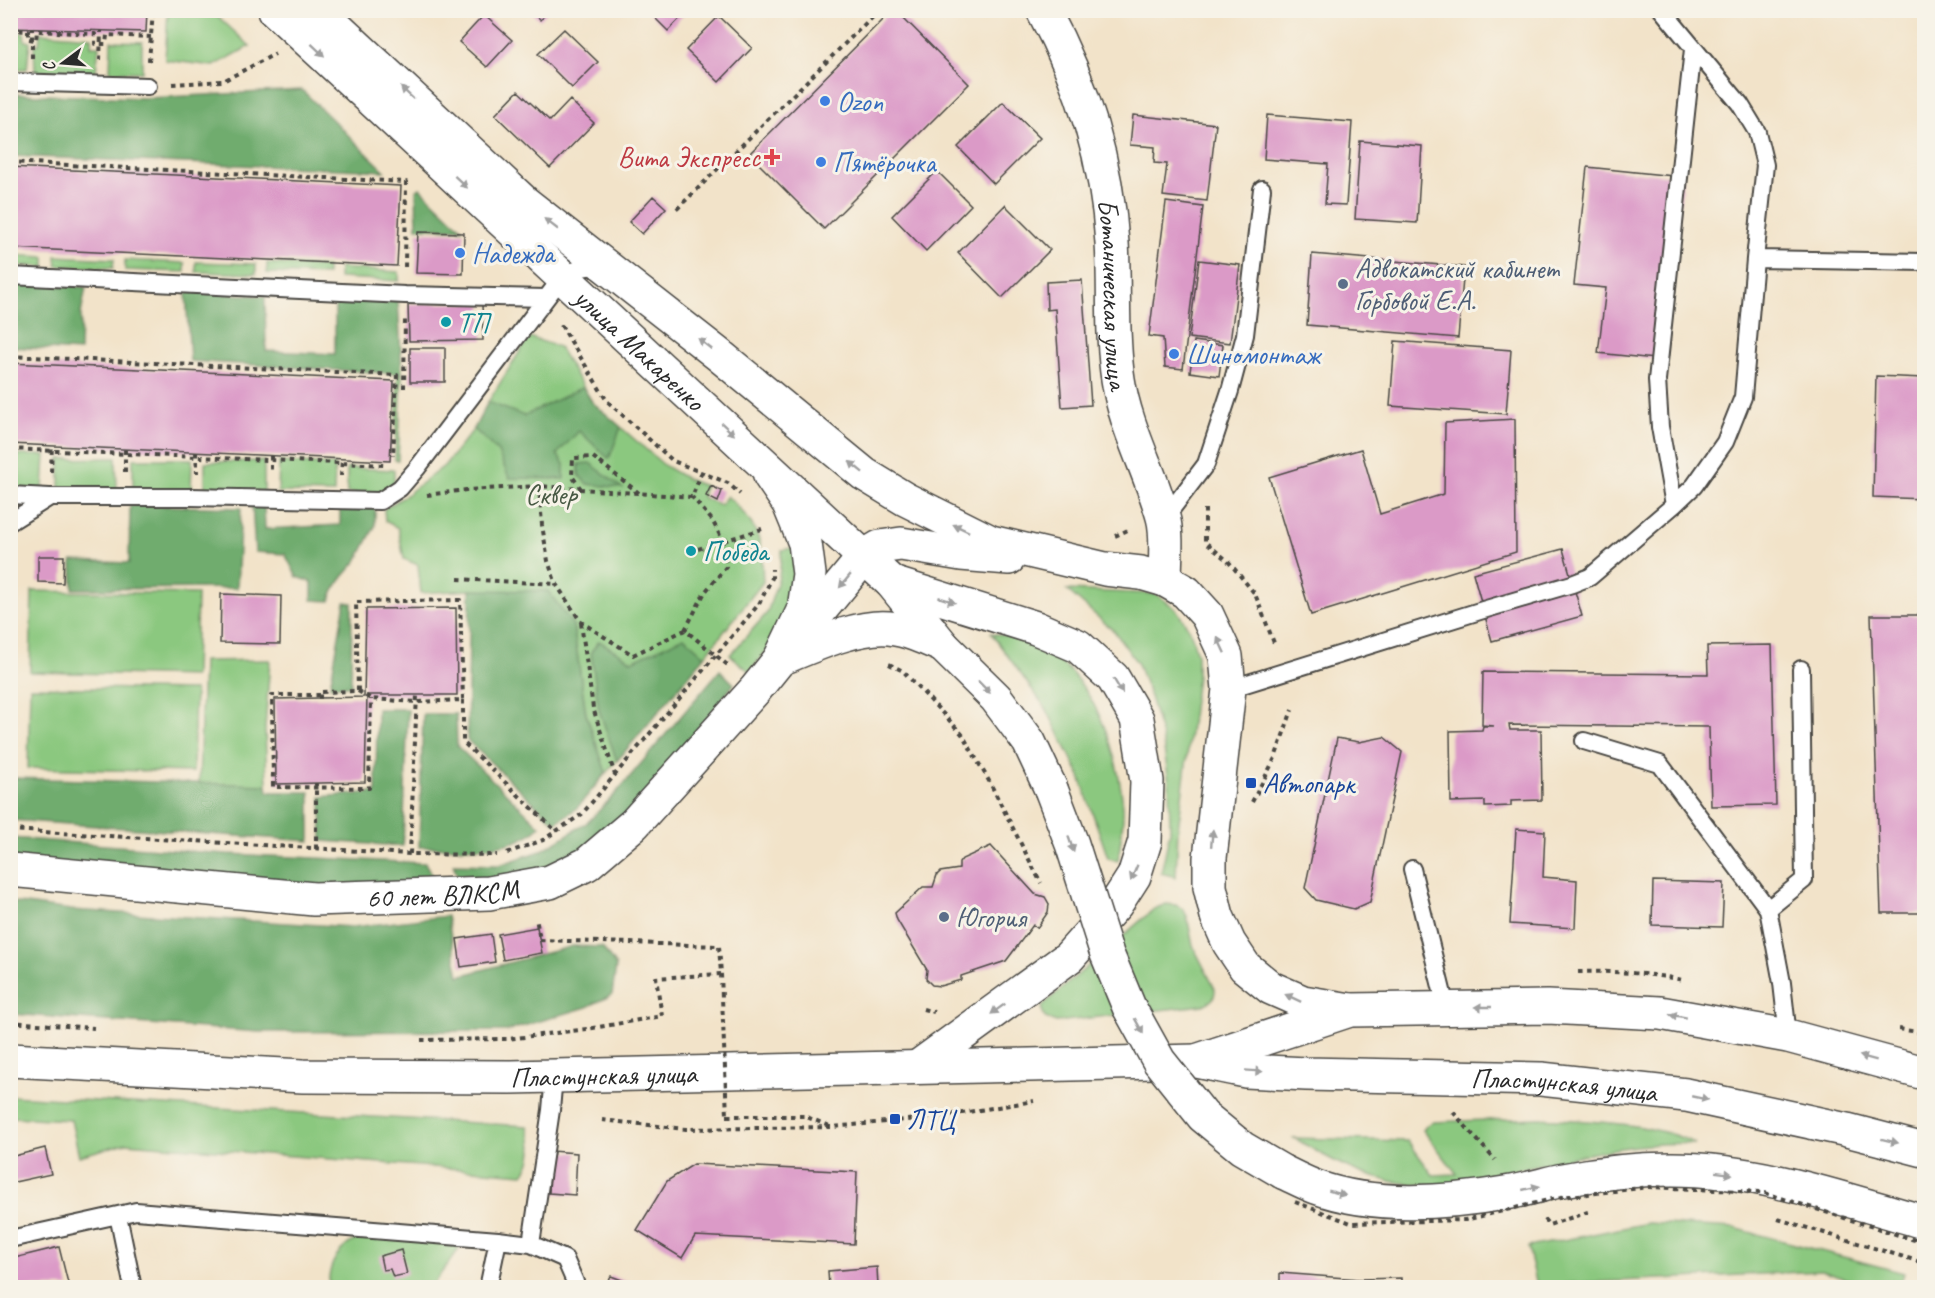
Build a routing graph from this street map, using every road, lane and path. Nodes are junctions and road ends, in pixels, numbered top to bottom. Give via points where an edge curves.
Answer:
1 (153, 10) edge
2 (274, 10) edge
3 (318, 10) edge
4 (879, 10) edge
5 (1043, 10) edge
6 (1662, 10) edge
7 (32, 28) dead end
8 (10, 30) edge
9 (101, 31) dead end
10 (151, 37) junction
11 (1693, 49) junction
12 (280, 52) dead end
13 (32, 64) dead end
14 (99, 66) dead end
15 (10, 82) edge
16 (148, 86) junction
17 (10, 162) edge
18 (1262, 189) dead end
19 (677, 209) dead end
20 (1755, 259) junction
21 (1924, 262) edge
22 (606, 267) junction
23 (10, 276) edge
24 (405, 276) dead end
25 (554, 287) junction
26 (405, 295) junction
27 (10, 356) edge
28 (404, 388) dead end
29 (10, 449) edge
30 (758, 457) junction
31 (539, 486) junction
32 (581, 489) junction
33 (639, 494) junction
34 (10, 495) edge
35 (742, 495) dead end
36 (50, 497) junction
37 (692, 497) junction
38 (380, 501) junction
39 (1205, 502) dead end
40 (1674, 505) junction
41 (760, 519) dead end
42 (1149, 521) junction
43 (10, 522) edge
44 (1105, 535) dead end
45 (723, 541) junction
46 (698, 549) dead end
47 (1034, 553) junction
48 (865, 556) junction
49 (772, 566) dead end
50 (458, 579) dead end
51 (1165, 580) junction
52 (891, 583) junction
53 (556, 584) junction
54 (581, 622) junction
55 (685, 630) junction
56 (1274, 643) dead end
57 (943, 646) junction
58 (718, 655) junction
59 (780, 659) junction
60 (882, 661) dead end
61 (731, 668) dead end
62 (1801, 669) dead end
63 (1229, 689) junction
64 (358, 691) junction
65 (417, 695) dead end
66 (370, 699) junction
67 (463, 700) junction
68 (417, 702) junction
69 (1292, 710) dead end
70 (1584, 741) dead end
71 (615, 775) junction
72 (316, 786) junction
73 (1250, 807) dead end
74 (10, 830) edge
75 (556, 831) junction
76 (316, 849) junction
77 (410, 855) junction
78 (1412, 868) dead end
79 (10, 870) edge
80 (1041, 883) dead end
81 (1768, 909) junction
82 (535, 913) dead end
83 (721, 974) junction
84 (1446, 1007) junction
85 (1350, 1010) junction
86 (10, 1022) edge
87 (98, 1028) dead end
88 (1788, 1036) junction
89 (416, 1040) dead end
90 (10, 1060) edge
91 (1197, 1061) junction
92 (919, 1066) junction
93 (1919, 1071) edge
94 (554, 1076) junction
95 (1040, 1100) dead end
96 (1452, 1112) dead end
97 (602, 1120) dead end
98 (832, 1127) junction
99 (1924, 1150) edge
100 (1499, 1165) dead end
101 (1284, 1185) junction
102 (1593, 1210) dead end
103 (118, 1215) junction
104 (1772, 1218) dead end
105 (1924, 1222) edge
106 (1549, 1225) dead end
107 (10, 1239) edge
108 (498, 1239) junction
109 (1924, 1243) edge
110 (531, 1244) junction
111 (1924, 1263) edge
112 (133, 1287) edge
113 (488, 1287) edge
114 (572, 1287) edge

1 - 10 path
2 -> 25 street, улица Макаренко
22 -> 3 street, улица Макаренко via 525,203
4 - 19 path
5 - 42 street, Ботаническая улица via 1076,78 1099,155 1111,234 1118,381
6 - 11 lane
7 - 13 path
8 - 10 path via 28,31 28,39 36,40 37,31 95,34 95,44 106,44 107,35
9 - 14 path
10 - 16 path
11 - 20 lane via 1740,104 1756,132 1765,165
11 - 40 lane via 1657,380 1660,427
12 - 16 path via 224,81
15 - 16 lane
17 - 24 path via 406,182
18 - 42 lane via 1245,334 1206,464
20 - 21 lane
20 - 40 lane via 1743,397 1725,442 1694,486
22 - 25 lane via 575,269
47 -> 22 street, улица Макаренко via 991,542 864,474
23 - 26 lane
25 - 26 lane
25 -> 30 street, улица Макаренко
25 - 38 lane via 418,467 400,488
26 - 28 path
27 - 29 path via 397,375 393,465
30 - 48 street, улица Макаренко
30 - 59 street via 789,504 805,543 809,574 804,609
31 - 32 path
31 - 38 path
31 - 53 path via 548,561
32 - 33 path
32 - 33 path via 572,476 573,458 593,457
33 - 37 path
34 - 36 lane
35 - 37 path via 728,483 701,474
36 - 38 lane
36 - 43 lane
37 - 45 path via 712,520
39 - 56 path via 1205,542 1228,561 1255,594
40 - 63 lane via 1590,577
41 - 45 path via 766,528
42 - 44 path via 1115,536
42 - 51 street, Ботаническая улица
45 - 46 path
45 - 55 path via 726,567 705,592
47 - 48 street via 1007,559 901,544 880,547
47 - 51 street, улица Макаренко
48 - 52 street, улица Макаренко
48 -> 59 street
49 - 58 path via 772,578 759,604
50 - 53 path
63 -> 51 street via 1226,656 1207,615 1186,592
52 - 57 street, улица Макаренко
52 -> 92 street via 1036,628 1078,646 1113,678 1137,719 1147,781 1144,842 1134,876 1116,904 1069,957
53 - 54 path
54 - 55 path via 633,655
54 - 71 path via 593,708
55 - 58 path
57 - 59 street via 888,628 854,632
57 -> 101 street, улица Макаренко, bridge via 996,698 1029,742 1072,844 1107,954 1129,1007 1159,1061 1203,1116
58 - 61 path
58 - 71 path
59 - 79 street, 60 лет ВЛКСМ via 634,824 587,864 550,882 489,893 314,899
60 - 80 path via 903,671 962,734
62 - 81 lane via 1804,880
85 -> 63 street via 1303,1002 1271,988 1245,967 1217,916 1210,887 1210,858
64 - 66 path
64 - 67 path via 356,602 460,600
64 - 72 path via 320,692 320,697 272,695 273,787
65 - 68 path
66 - 68 path
66 - 72 path via 369,788
67 - 68 path
67 - 75 path via 463,742
68 - 77 path
69 - 73 path via 1275,758
70 - 81 lane via 1660,764
71 - 75 path via 582,814
72 - 76 path
74 - 76 path
75 - 77 path via 502,855
76 - 77 path
78 - 84 lane
81 - 88 lane
82 - 83 path via 540,940 719,946
83 - 89 path via 656,978 662,1016 508,1039
83 - 98 path, bridge via 727,1116 804,1116
84 - 85 street, Пластунская улица
88 -> 84 street, Пластунская улица via 1660,1013
85 - 91 street, Пластунская улица
86 - 87 path
93 -> 88 street, Пластунская улица
90 - 94 street, Пластунская улица via 303,1076
91 - 92 street, Пластунская улица
91 -> 99 street, Пластунская улица via 1246,1071 1541,1079 1686,1095
92 - 94 street, Пластунская улица
94 - 110 lane
95 - 98 path via 938,1117
96 - 100 path
97 - 98 path via 686,1129
101 -> 105 street, улица Макаренко via 1386,1200 1455,1200 1627,1171 1707,1171 1753,1177
101 - 109 path, bridge via 1351,1223 1465,1220 1561,1197 1649,1187 1762,1192
102 - 106 path
103 - 107 lane
103 - 108 lane via 136,1211
103 - 112 lane
104 - 111 path
108 - 110 lane
108 - 113 lane
110 - 114 lane via 565,1259 575,1282

